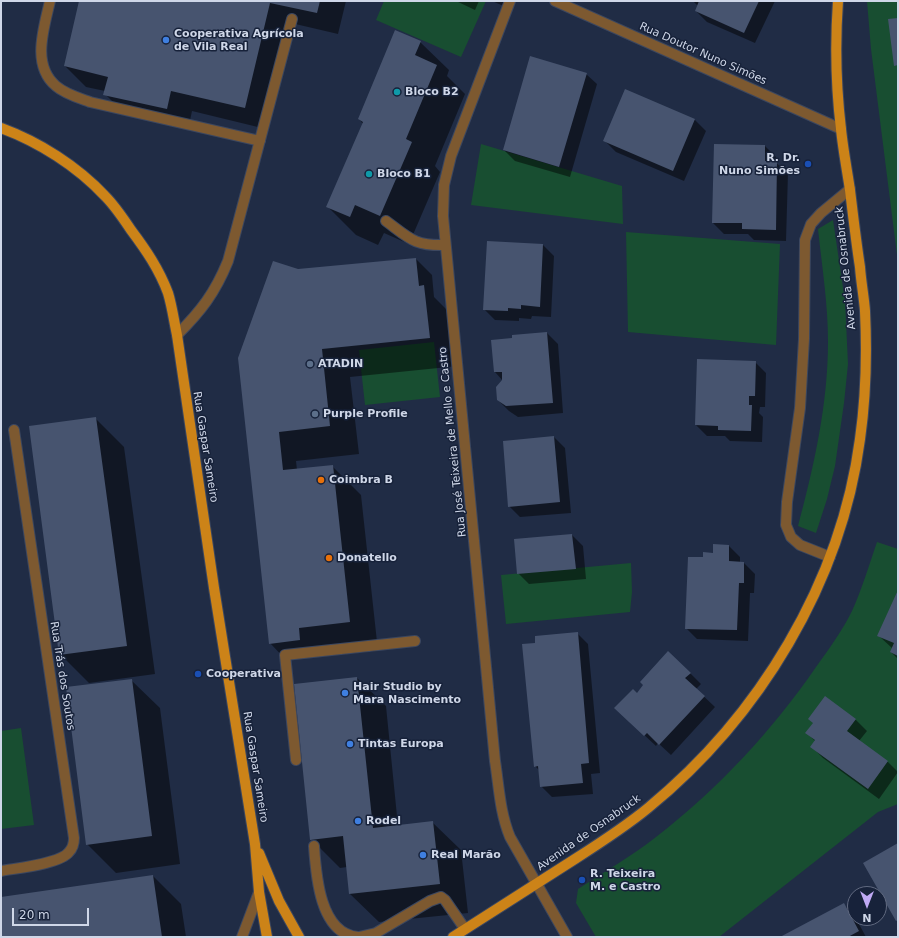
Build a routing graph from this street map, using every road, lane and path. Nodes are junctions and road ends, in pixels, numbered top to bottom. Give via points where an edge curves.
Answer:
1 (50, 1) edge
2 (510, 1) edge
3 (556, 1) edge
4 (838, 1) edge
5 (292, 19) dead end
6 (1, 128) edge
7 (841, 129) junction
8 (260, 141) junction
9 (850, 189) junction
10 (386, 221) dead end
11 (445, 245) junction
12 (177, 335) junction
13 (14, 430) dead end
14 (830, 557) junction
15 (415, 641) dead end
16 (296, 760) dead end
17 (255, 844) junction
18 (314, 846) dead end
19 (1, 871) edge
20 (536, 884) junction
21 (259, 892) junction
22 (465, 929) junction
23 (242, 937) edge
24 (267, 937) edge
25 (299, 937) edge
26 (359, 937) edge
27 (453, 937) edge
28 (567, 937) edge

1 - 8 street via 41,56 48,78 56,87 90,102
2 - 11 street, Rua José Teixeira de Mello e Castro via 451,156 444,185
3 - 7 street, Rua Doutor Nuno Simões
4 - 7 main road, Avenida de Osnabruck via 836,46
5 - 8 street
6 - 12 main road, Rua Gaspar Sameiro via 19,134 73,167 90,180 114,206 155,263 168,295
7 - 9 main road, Avenida de Osnabruck
8 - 12 street via 223,274 209,299
9 - 14 main road, Avenida de Osnabruck via 865,308 865,386 854,472
9 - 14 street via 811,224 806,240 800,408 787,502 786,525 791,537 800,545
10 - 11 street via 421,244
11 - 20 street, Rua José Teixeira de Mello e Castro via 494,754 502,811 510,837
12 - 17 main road, Rua Gaspar Sameiro
13 - 19 street, Rua Trás dos Soutos via 74,838 72,849 63,858
14 - 20 main road, Avenida de Osnabruck via 788,644 750,701 712,748 645,810
15 - 16 street via 285,655
17 - 21 main road
17 - 25 main road via 279,901
18 - 26 street via 320,888 329,917 342,933
20 - 22 main road, Avenida de Osnabruck
20 - 28 street, Rua José Teixeira de Mello e Castro
21 - 23 street
21 - 24 main road
22 - 26 street via 445,900 440,897 376,933
22 - 27 main road, Avenida de Osnabruck

